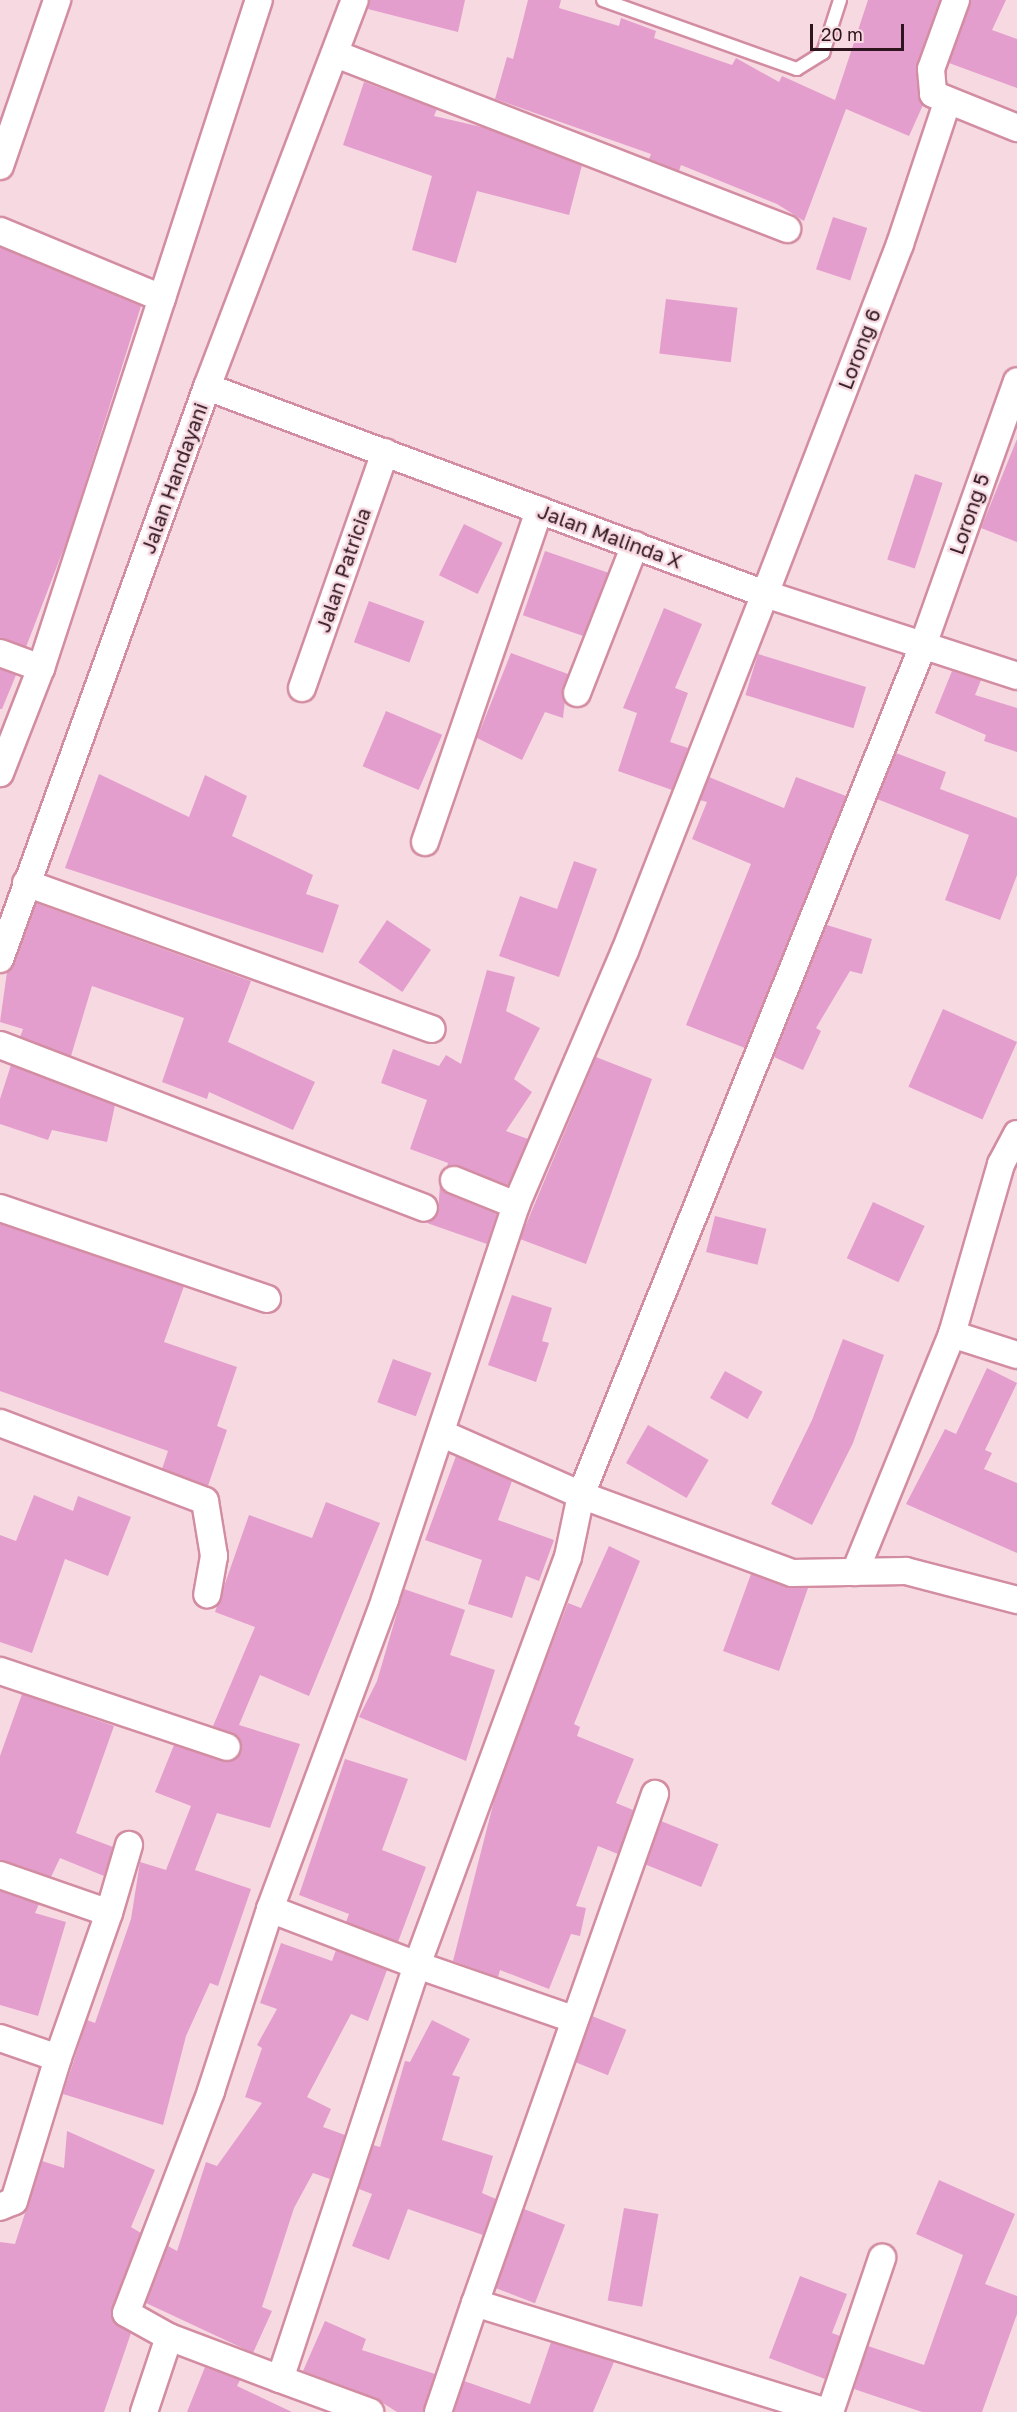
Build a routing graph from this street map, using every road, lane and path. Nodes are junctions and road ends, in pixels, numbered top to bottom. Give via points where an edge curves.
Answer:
1 (57, 0) edge
2 (259, 0) edge
3 (355, 0) edge
4 (603, 0) edge
5 (840, 0) edge
6 (956, 0) edge
7 (336, 54) junction
8 (947, 103) junction
9 (1017, 128) edge
10 (2, 155) edge
11 (787, 229) dead end
12 (0, 231) edge
13 (162, 298) junction
14 (1017, 381) edge
15 (207, 387) junction
16 (385, 452) junction
17 (539, 510) junction
18 (635, 545) junction
19 (765, 594) junction
20 (922, 648) junction
21 (0, 652) edge
22 (41, 668) junction
23 (1017, 676) edge
24 (302, 688) dead end
25 (577, 693) dead end
26 (0, 773) edge
27 (425, 842) dead end
28 (26, 883) junction
29 (0, 959) edge
30 (432, 1029) dead end
31 (0, 1045) edge
32 (1017, 1134) edge
33 (454, 1180) dead end
34 (516, 1205) junction
35 (0, 1208) edge
36 (424, 1208) dead end
37 (267, 1299) dead end
38 (952, 1334) junction
39 (1017, 1355) edge
40 (0, 1423) edge
41 (443, 1434) junction
42 (581, 1496) junction
43 (855, 1572) junction
44 (207, 1594) dead end
45 (1017, 1600) edge
46 (0, 1671) edge
47 (227, 1747) dead end
48 (655, 1794) dead end
49 (129, 1845) dead end
50 (0, 1875) edge
51 (270, 1909) junction
52 (109, 1914) junction
53 (417, 1965) junction
54 (573, 2019) junction
55 (0, 2038) edge
56 (58, 2058) junction
57 (0, 2207) edge
58 (882, 2258) dead end
59 (475, 2303) junction
60 (169, 2337) junction
61 (280, 2379) junction
62 (144, 2412) edge
63 (370, 2412) edge
64 (438, 2412) edge
65 (829, 2412) edge

1 - 10 street
2 - 13 street
3 - 7 street, Jalan Handayani
4 - 5 lane via 797,69 823,53
6 - 8 street via 929,80 935,98
7 - 11 street
7 - 15 street, Jalan Handayani
8 - 9 street
8 - 19 street, Lorong 6 via 900,244
12 - 13 street
13 - 22 street
14 - 20 street, Lorong 5
15 - 16 street, Jalan Malinda X
15 - 28 street, Jalan Handayani
16 - 17 street, Jalan Malinda X
16 - 24 street, Jalan Patricia
17 - 18 street, Jalan Malinda X
17 - 27 street
18 - 19 street, Jalan Malinda X
18 - 25 street
19 - 20 street, Jalan Malinda X
19 - 34 street, Lorong 6 via 625,951
20 - 23 street, Jalan Malinda X
20 - 42 street, Lorong 5
21 - 22 street
22 - 26 street
28 - 29 street, Jalan Handayani
28 - 30 street
31 - 36 street
32 - 38 street via 1001,1164
33 - 34 street
34 - 41 street, Lorong 6
35 - 37 street
38 - 39 street
38 - 43 street
40 - 44 street via 206,1501 214,1556
41 - 42 street
41 - 51 street, Lorong 6
42 - 43 street via 792,1573
42 - 53 street, Lorong 5 via 568,1557
43 - 45 street via 906,1571
46 - 47 street
48 - 54 street
49 - 52 street
50 - 52 street
51 - 53 street
51 - 60 street, Lorong 6 via 211,2091 126,2305 132,2320
52 - 56 street
53 - 54 street
53 - 61 street, Lorong 5
54 - 59 street
55 - 56 street
56 - 57 street via 15,2201
58 - 65 street
59 - 64 street
59 - 65 street
60 - 61 street, Lorong 6
60 - 62 street
61 - 63 street, Lorong 6

